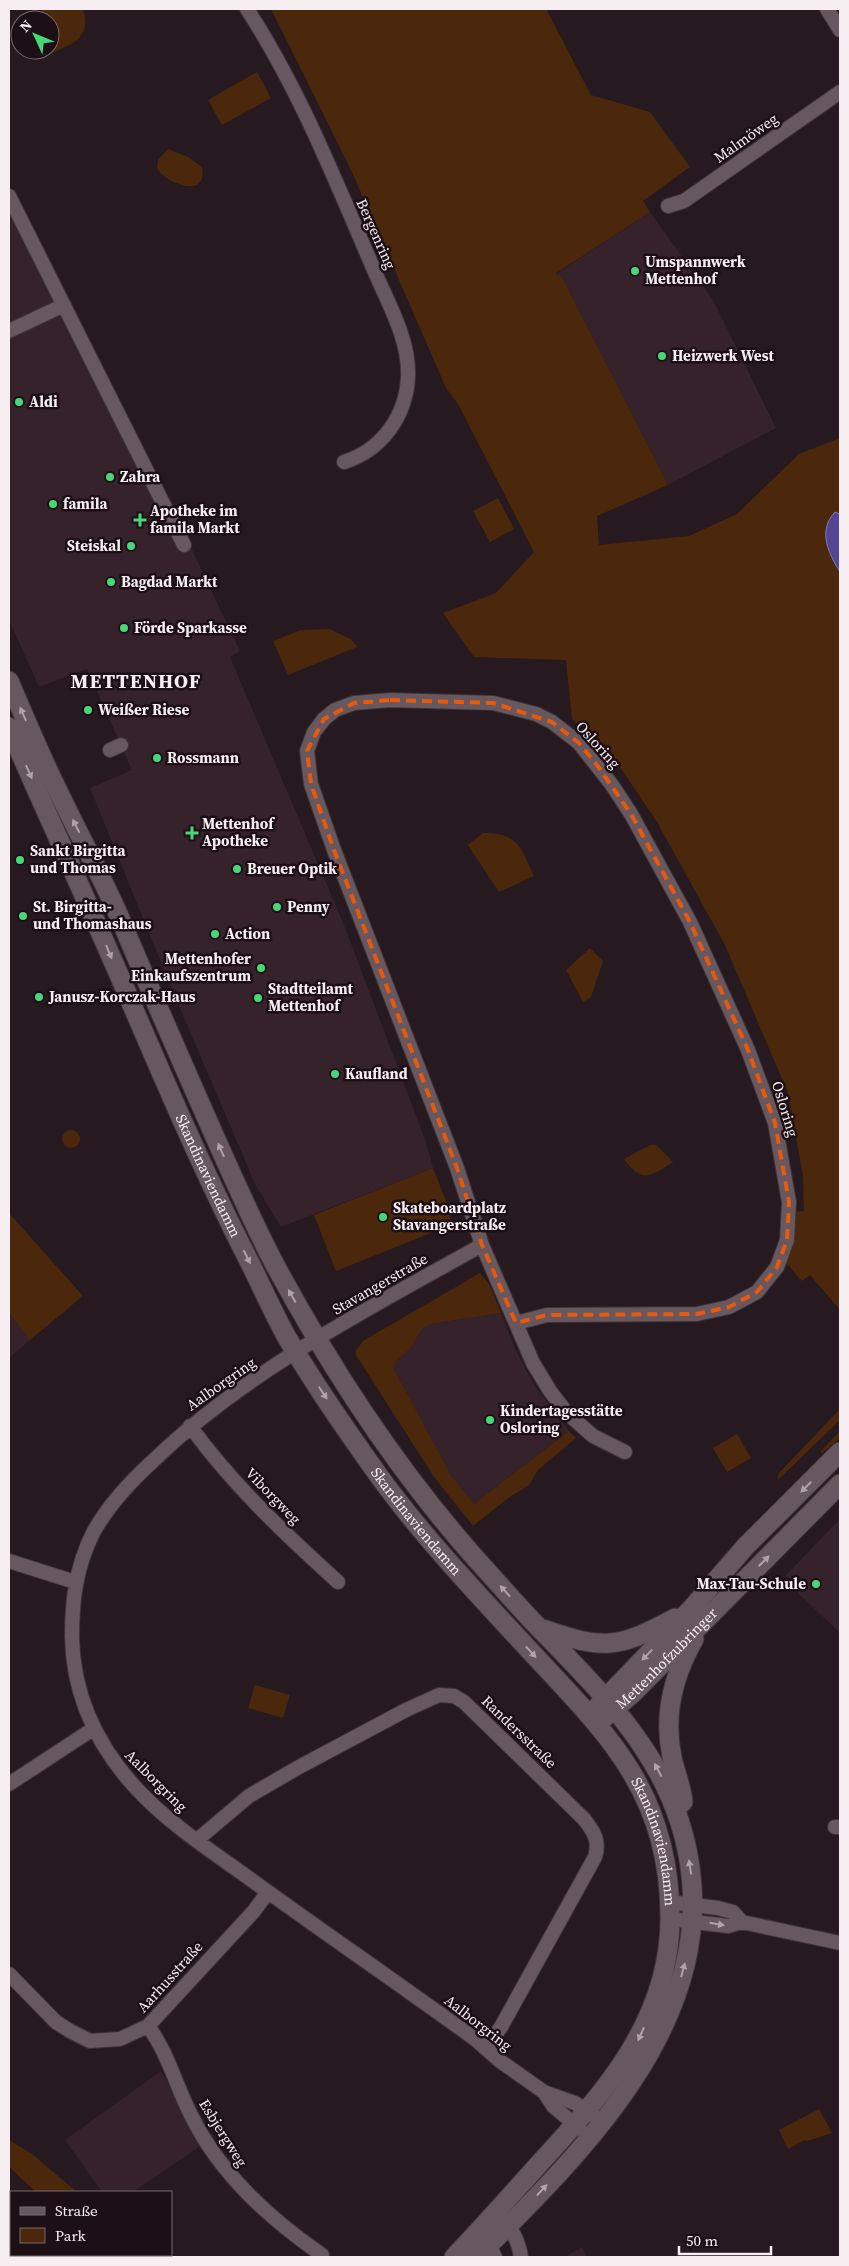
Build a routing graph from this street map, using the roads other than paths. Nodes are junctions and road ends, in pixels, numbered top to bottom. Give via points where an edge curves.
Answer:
1 (247, 9) edge
2 (826, 9) edge
3 (840, 30) edge
4 (840, 92) edge
5 (9, 196) edge
6 (668, 206) dead end
7 (64, 305) junction
8 (9, 331) edge
9 (344, 462) dead end
10 (184, 545) dead end
11 (9, 681) edge
12 (9, 727) edge
13 (482, 1245) junction
14 (516, 1323) junction
15 (316, 1339) junction
16 (296, 1352) junction
17 (190, 1426) junction
18 (625, 1452) dead end
19 (840, 1452) edge
20 (840, 1484) edge
21 (9, 1561) edge
22 (75, 1582) junction
23 (338, 1582) dead end
24 (699, 1614) junction
25 (538, 1627) junction
26 (610, 1704) junction
27 (593, 1719) junction
28 (93, 1729) junction
29 (9, 1784) edge
30 (683, 1831) junction
31 (197, 1840) junction
32 (268, 1892) junction
33 (670, 1910) junction
34 (692, 1912) junction
35 (840, 1943) edge
36 (9, 1974) edge
37 (148, 2026) junction
38 (485, 2048) junction
39 (581, 2118) junction
40 (602, 2123) junction
41 (590, 2138) junction
42 (502, 2219) junction
43 (484, 2248) edge
44 (322, 2255) dead end
45 (454, 2257) edge
46 (520, 2257) edge

1 - 9 street, Bergenring via 288,79 368,256 404,346 408,376 405,399 397,419 375,446 360,457
2 - 3 street
4 - 6 street, Malmöweg via 684,201
5 - 7 street
7 - 8 street
7 - 10 street
15 -> 11 main road, Skandinaviendamm via 245,1203 116,911
12 -> 16 main road, Skandinaviendamm via 206,1174
13 - 14 street, Osloring
13 - 14 street, Osloring via 458,1168 381,975 311,784 307,750 314,732 335,710 354,703 390,700 493,703 536,714 579,743 631,814 690,922 748,1050 775,1123 789,1202 787,1240 777,1267 757,1292 729,1307 697,1314 547,1315
13 - 15 street, Stavangerstraße
14 - 18 street, Osloring via 533,1363 566,1412 594,1436
15 - 16 street, Stavangerstraße
25 -> 15 main road, Skandinaviendamm via 438,1514 361,1411
16 - 17 street, Aalborgring
16 -> 27 main road, Skandinaviendamm via 375,1471 419,1528
17 - 22 street, Aalborgring via 110,1507 93,1533
17 - 23 street, Viborgweg via 233,1478
19 -> 24 main road, Mettenhofzubringer via 745,1546
24 -> 20 main road, Mettenhofzubringer
21 - 22 street
22 - 28 street, Aalborgring via 72,1611 75,1666
24 - 25 main road, Skandinaviendamm via 609,1644 579,1641
24 - 26 main road, Mettenhofzubringer
24 - 30 main road via 669,1708 670,1742 684,1800
25 - 26 main road, Skandinaviendamm
26 - 27 main road, Mettenhofzubringer via 603,1718
30 -> 26 main road, Skandinaviendamm via 675,1805 653,1760
27 - 33 main road, Skandinaviendamm via 620,1752 643,1793 664,1854
28 - 29 street
28 - 31 street, Aalborgring via 108,1755 135,1788 170,1821
34 -> 30 main road, Skandinaviendamm via 692,1878
31 - 32 street, Aalborgring
31 - 38 street, Randersstraße via 249,1796 406,1710 439,1695 454,1696 464,1702 584,1819 598,1846 596,1857 519,1995
32 - 37 street, Aarhusstraße
32 - 38 street, Aalborgring
33 - 34 street
33 -> 39 main road, Skandinaviendamm via 665,1965 650,2014 626,2061
34 - 35 street via 733,1912 742,1922
40 -> 34 main road, Skandinaviendamm via 635,2076 668,2016 690,1945
36 - 37 street, Aarhusstraße via 56,2022 90,2041 120,2039
37 - 44 street, Esbjergweg via 158,2039 195,2123 226,2172 292,2234
38 - 39 street, Aalborgring via 544,2092 562,2098
39 - 40 street, Aalborgring
39 - 41 street, Aalborgring
39 - 42 main road, Skandinaviendamm
40 - 41 main road, Skandinaviendamm
42 -> 41 main road, Skandinaviendamm
42 - 43 main road, Skandinaviendamm
42 - 46 street via 519,2247
43 - 45 main road, Skandinaviendamm

